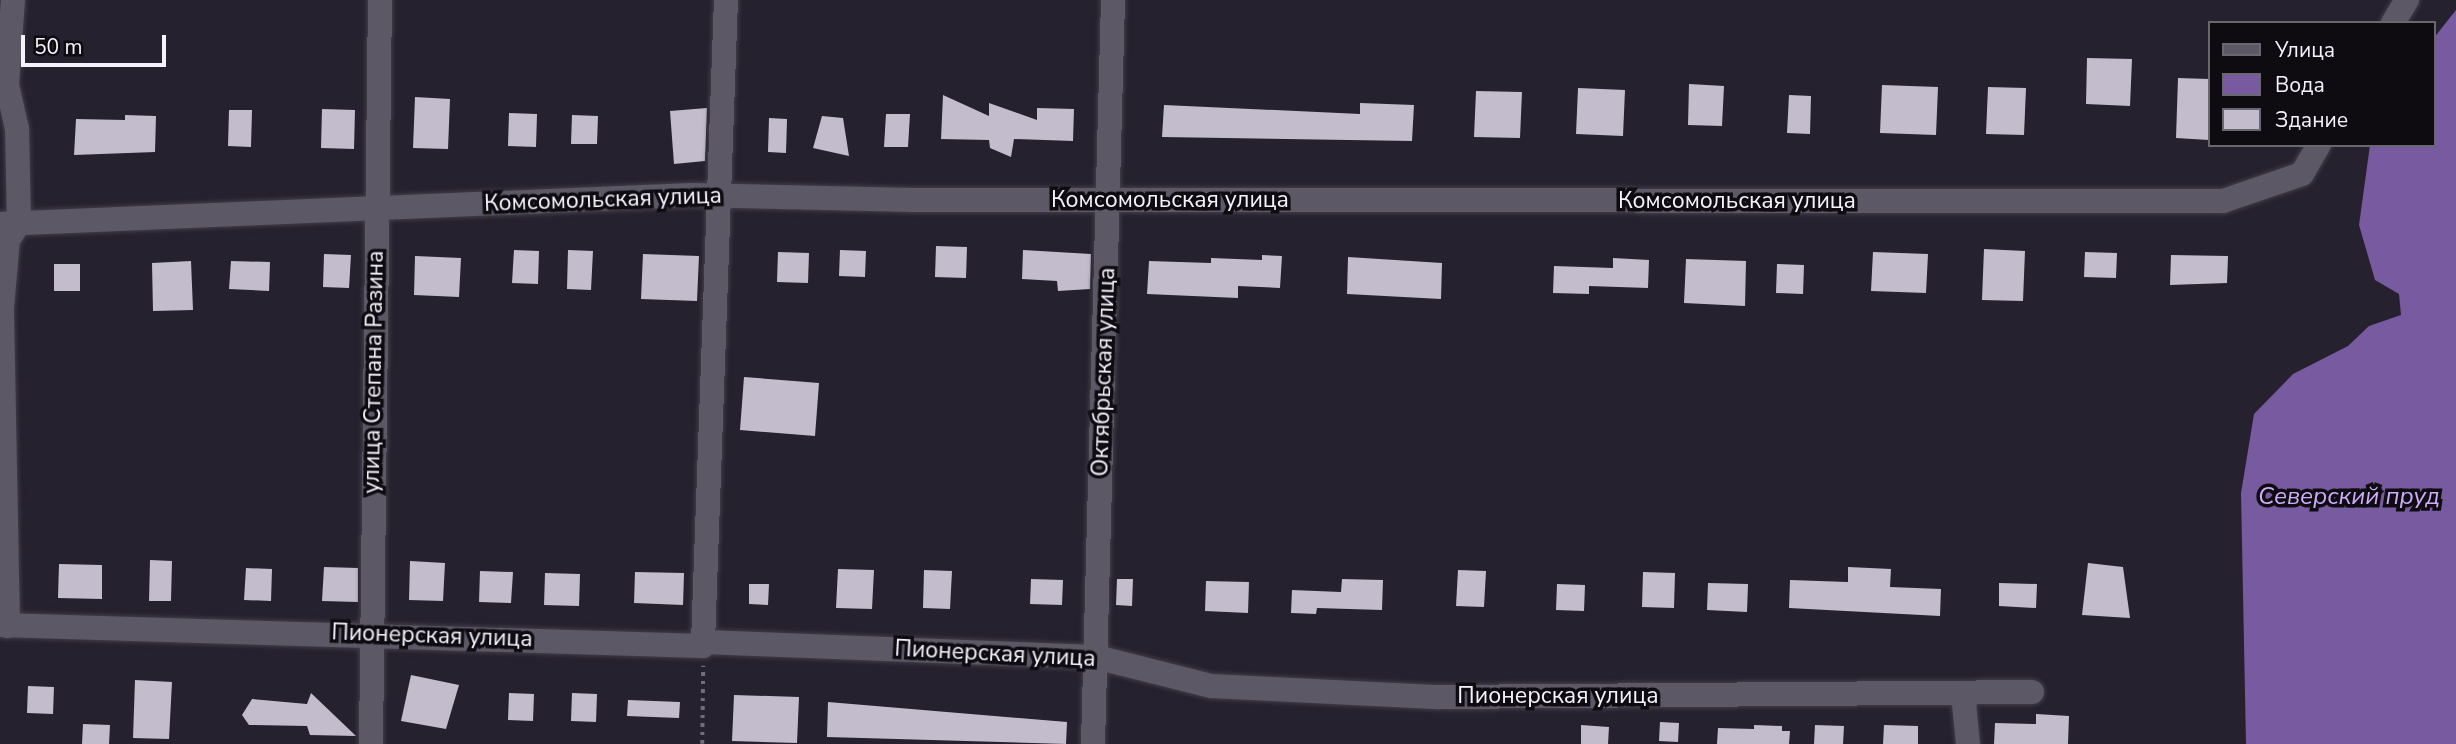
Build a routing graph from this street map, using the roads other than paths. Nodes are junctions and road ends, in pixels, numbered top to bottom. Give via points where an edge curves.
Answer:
1 (13, 0) edge
2 (380, 0) edge
3 (726, 0) edge
4 (1113, 0) edge
5 (2407, 0) edge
6 (2394, 21) edge
7 (2318, 147) edge
8 (721, 195) junction
9 (1109, 200) junction
10 (376, 208) junction
11 (9, 224) edge
12 (4, 626) edge
13 (371, 634) junction
14 (703, 644) junction
15 (1096, 657) junction
16 (2032, 692) dead end
17 (1963, 693) junction
18 (371, 744) edge
19 (1093, 744) edge
20 (1968, 744) edge

1 - 11 street via 7,85 17,129
2 - 10 street, улица Степана Разина
3 - 8 street
4 - 9 street, Октябрьская улица
5 - 6 street
7 - 9 street, Комсомольская улица via 2302,174 2223,201
8 - 9 street, Комсомольская улица
8 - 10 street, Комсомольская улица
8 - 14 street
9 - 15 street, Октябрьская улица
10 - 11 street, Комсомольская улица
10 - 13 street, улица Степана Разина
11 - 12 street via 2,308
12 - 13 street, Пионерская улица
13 - 14 street, Пионерская улица
13 - 18 street, улица Степана Разина
14 - 15 street, Пионерская улица
15 - 17 street, Пионерская улица via 1211,686 1440,697
15 - 19 street, Октябрьская улица
16 - 17 street, Пионерская улица
17 - 20 street

